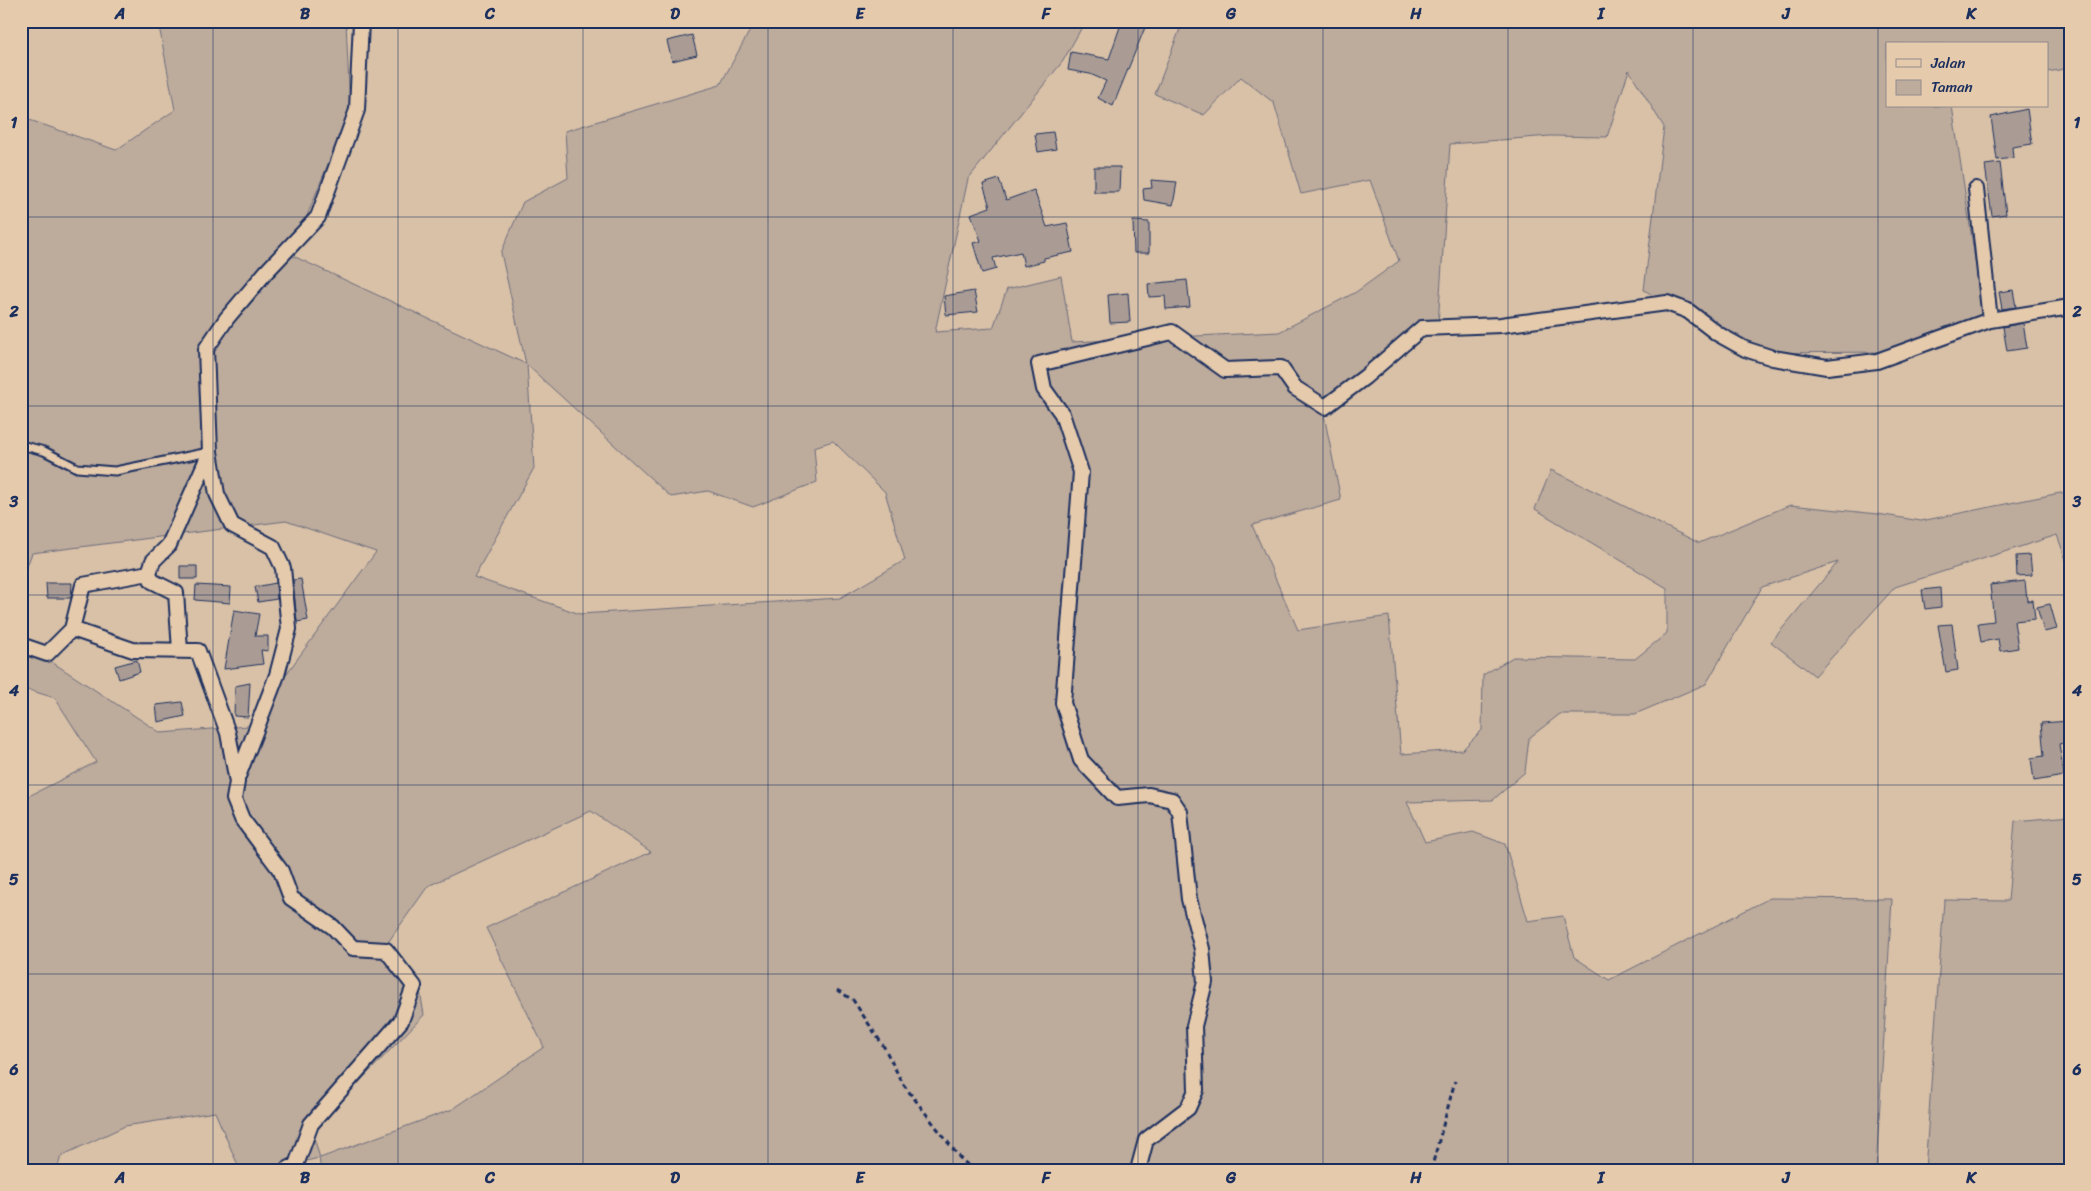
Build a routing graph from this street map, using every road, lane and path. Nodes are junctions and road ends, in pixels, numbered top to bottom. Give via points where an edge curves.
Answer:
1 (360, 21) edge
2 (1976, 189) dead end
3 (2070, 307) edge
4 (1990, 320) junction
5 (21, 446) edge
6 (210, 452) junction
7 (149, 573) junction
8 (72, 629) junction
9 (21, 645) edge
10 (180, 650) junction
11 (236, 782) junction
12 (838, 990) dead end
13 (1455, 1081) dead end
14 (286, 1170) edge
15 (972, 1170) edge
16 (1138, 1170) edge
17 (1431, 1170) edge

1 - 6 street via 357,110 318,217 266,272 206,349
2 - 4 street
3 - 4 street
4 - 16 street via 1877,361 1827,367 1745,350 1688,311 1667,303 1501,325 1422,328 1325,408 1295,388 1281,368 1225,370 1172,332 1039,364 1044,389 1062,414 1081,472 1064,703 1081,760 1117,798 1149,795 1172,800 1180,812 1189,900 1202,950 1205,982 1194,1026 1196,1090 1188,1108 1146,1140
5 - 6 lane via 44,451 77,468 115,471
6 - 7 street via 169,544 153,561
6 - 11 street via 217,494 232,525 273,548 283,568 289,629 277,675
7 - 8 street via 83,585
7 - 10 street via 152,581 176,593
8 - 9 street via 46,654
8 - 10 street via 133,650
10 - 11 street via 198,651 228,733
11 - 14 street via 234,799 242,820 281,871 292,898 333,927 354,948 386,950 414,986 401,1021 311,1124 296,1165
12 - 15 path via 854,1000 903,1084
13 - 17 path

